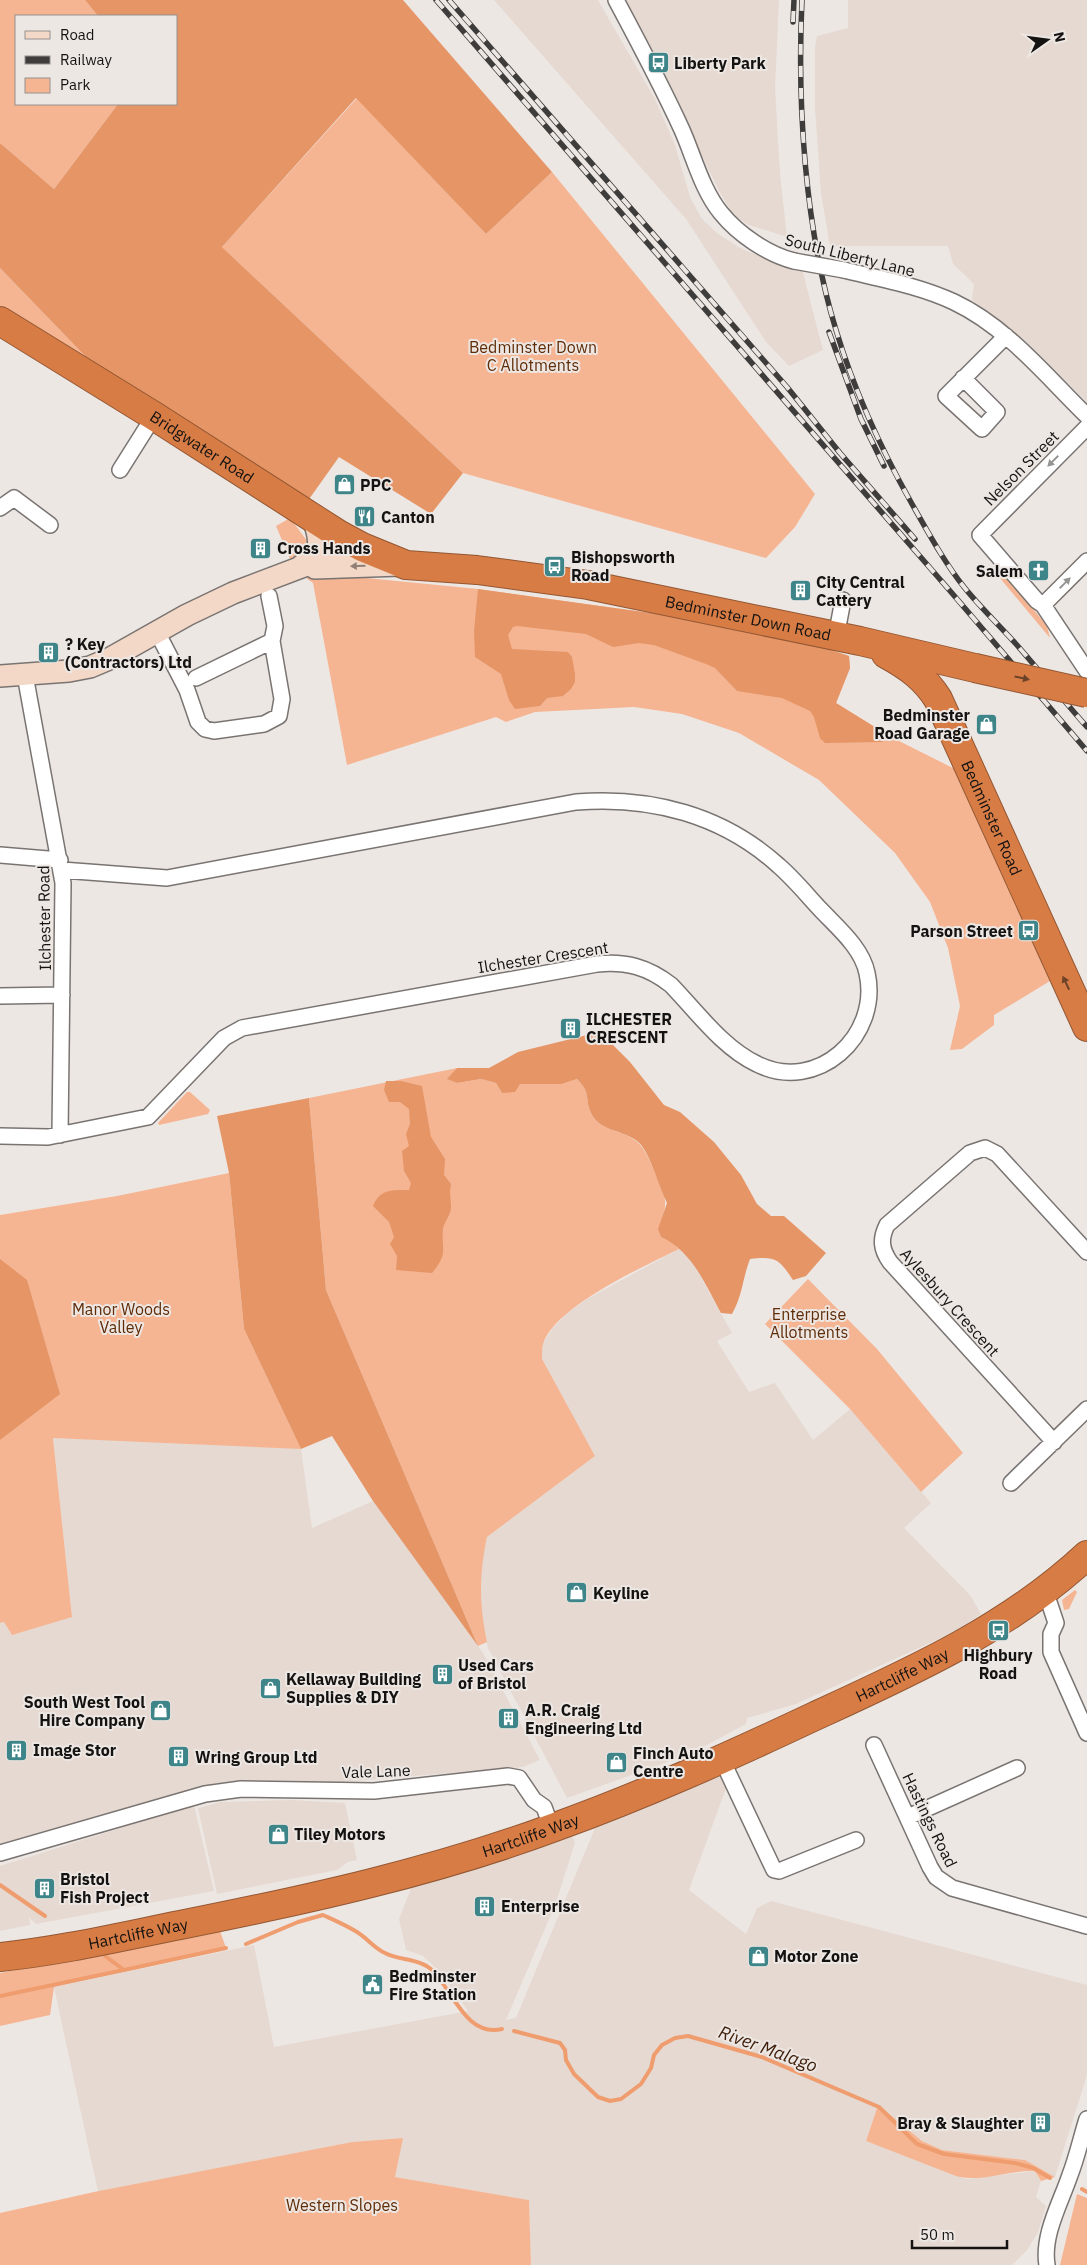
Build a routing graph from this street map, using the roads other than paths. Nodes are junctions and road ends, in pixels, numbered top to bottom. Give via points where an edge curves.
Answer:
1 (616, 0) edge
2 (0, 322) edge
3 (1006, 336) junction
4 (963, 378) dead end
5 (154, 416) junction
6 (1087, 416) edge
7 (1087, 427) edge
8 (120, 470) dead end
9 (0, 508) edge
10 (313, 518) junction
11 (50, 525) dead end
12 (362, 547) junction
13 (1087, 561) edge
14 (406, 564) junction
15 (295, 571) junction
16 (269, 596) dead end
17 (843, 600) dead end
18 (1043, 605) junction
19 (156, 632) junction
20 (848, 639) junction
21 (272, 641) junction
22 (975, 668) junction
23 (1087, 671) edge
24 (26, 675) junction
25 (0, 676) edge
26 (196, 678) dead end
27 (1087, 693) edge
28 (938, 699) junction
29 (0, 855) edge
30 (61, 865) junction
31 (62, 995) junction
32 (0, 996) edge
33 (1087, 1027) edge
34 (60, 1135) junction
35 (0, 1136) edge
36 (1087, 1252) edge
37 (1087, 1409) edge
38 (1054, 1442) junction
39 (1011, 1483) dead end
40 (1085, 1560) edge
41 (1034, 1598) junction
42 (1054, 1616) junction
43 (1087, 1733) edge
44 (874, 1745) dead end
45 (722, 1760) junction
46 (1017, 1768) dead end
47 (908, 1817) junction
48 (552, 1829) junction
49 (856, 1840) dead end
50 (0, 1853) edge
51 (1087, 1926) edge
52 (0, 1957) edge
53 (1087, 2119) edge
54 (1043, 2264) edge

1 - 3 street, South Liberty Lane, bridge via 672,110 712,200 736,228 770,252 794,261 844,270 937,295 956,303
2 - 5 highway, Bridgwater Road
3 - 4 street
3 - 6 street, South Liberty Lane
5 - 8 street
5 - 10 highway, Bridgwater Road
7 -> 18 street, Nelson Street via 980,535
9 - 11 street via 14,498
10 - 12 highway, Bridgwater Road
10 - 15 street via 320,542 311,560
12 - 14 highway, Bridgwater Road
12 - 15 street
18 -> 13 street
14 -> 15 street
14 - 20 highway, Bedminster Down Road via 588,585
15 - 19 street via 232,593
16 - 21 street via 275,626
17 - 20 street
18 - 23 street
19 - 21 street via 187,690 198,722 205,729 214,731 264,724 279,716 282,699
19 - 24 street via 90,666
20 - 22 highway, Bedminster Down Road
20 - 28 highway, Bedminster Road via 916,672
21 - 26 street
22 -> 27 highway, Bedminster Down Road, bridge
22 - 28 highway via 954,668 944,672 938,679
24 - 25 street
24 - 30 street, Ilchester Road
33 -> 28 highway, Bedminster Road
29 - 30 street, Ilchester Crescent
30 - 31 street, Ilchester Road
30 - 34 street, Ilchester Crescent via 150,879 167,878 576,802 605,800 658,804 724,828 780,866 858,952 866,970 869,996 863,1025 836,1057 810,1068 785,1072 769,1069 746,1058 671,985 649,970 625,964 597,964 242,1028 224,1038 148,1117
31 - 32 street
31 - 34 street, Ilchester Road
34 - 35 street, Ilchester Crescent
36 - 38 street, Aylesbury Crescent via 997,1154 985,1148 970,1153 887,1225 882,1235 883,1253 890,1262
37 - 38 street
38 - 39 street
40 - 41 highway
41 - 42 street
41 - 42 street
41 - 45 highway, Hartcliffe Way via 956,1648
42 - 43 street via 1056,1624 1051,1634 1051,1652
44 - 47 street, Hastings Road
45 - 48 highway, Hartcliffe Way
45 - 49 street via 774,1870 779,1871
46 - 47 street
47 - 51 street, Hastings Road via 930,1867 944,1884
48 - 50 street, Vale Lane via 544,1807 534,1800 519,1778 508,1776 374,1791 241,1789 205,1794
48 - 52 highway, Hartcliffe Way via 411,1873 286,1902 122,1937
53 - 54 street via 1056,2211

